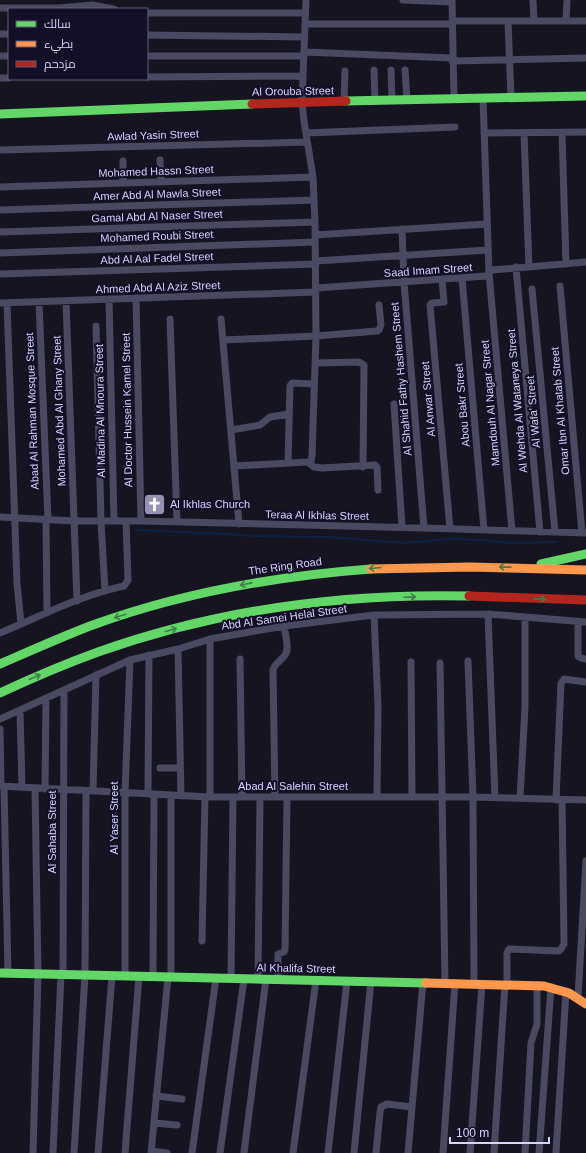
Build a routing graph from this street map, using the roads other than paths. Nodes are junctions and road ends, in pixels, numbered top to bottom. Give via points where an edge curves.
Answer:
1 (306, 0) edge
2 (403, 0) edge
3 (534, 0) edge
4 (567, 0) edge
5 (452, 1) edge
6 (8, 8) edge
7 (59, 8) edge
8 (59, 8) edge
9 (110, 8) edge
10 (148, 13) edge
11 (305, 13) junction
12 (508, 21) junction
13 (534, 21) junction
14 (566, 21) junction
15 (586, 21) edge
16 (452, 22) junction
17 (305, 24) junction
18 (148, 35) edge
19 (304, 37) junction
20 (304, 54) junction
21 (148, 56) edge
22 (586, 58) edge
23 (452, 60) junction
24 (510, 60) junction
25 (374, 70) dead end
26 (391, 70) dead end
27 (405, 70) dead end
28 (344, 71) dead end
29 (303, 76) junction
30 (148, 77) edge
31 (586, 96) edge
32 (511, 97) junction
33 (483, 98) junction
34 (454, 99) junction
35 (392, 100) junction
36 (407, 100) junction
37 (375, 101) junction
38 (302, 102) junction
39 (344, 102) junction
40 (0, 114) edge
41 (455, 127) dead end
42 (586, 132) edge
43 (306, 133) junction
44 (484, 133) junction
45 (524, 133) junction
46 (562, 133) junction
47 (307, 142) junction
48 (0, 150) edge
49 (160, 160) dead end
50 (123, 161) dead end
51 (313, 177) junction
52 (161, 182) junction
53 (123, 183) junction
54 (0, 187) edge
55 (314, 200) junction
56 (0, 210) edge
57 (316, 222) junction
58 (487, 224) junction
59 (402, 229) junction
60 (0, 232) edge
61 (315, 239) junction
62 (488, 250) junction
63 (0, 253) edge
64 (403, 256) junction
65 (586, 262) edge
66 (316, 263) junction
67 (566, 264) junction
68 (529, 266) junction
69 (516, 267) junction
70 (489, 273) junction
71 (0, 274) edge
72 (462, 278) junction
73 (442, 280) junction
74 (404, 282) junction
75 (560, 286) dead end
76 (532, 289) dead end
77 (316, 290) junction
78 (136, 298) junction
79 (109, 299) junction
80 (66, 301) junction
81 (39, 302) junction
82 (4, 303) edge
83 (379, 305) dead end
84 (170, 318) dead end
85 (221, 319) dead end
86 (96, 326) dead end
87 (316, 336) junction
88 (223, 340) junction
89 (316, 363) junction
90 (314, 384) junction
91 (394, 404) dead end
92 (289, 414) junction
93 (231, 430) junction
94 (308, 462) junction
95 (288, 463) junction
96 (234, 466) junction
97 (362, 466) junction
98 (378, 490) dead end
99 (0, 517) edge
100 (15, 518) junction
101 (47, 520) junction
102 (74, 521) junction
103 (101, 521) junction
104 (114, 521) junction
105 (126, 521) junction
106 (141, 521) junction
107 (177, 522) junction
108 (239, 524) junction
109 (402, 527) junction
110 (424, 528) junction
111 (450, 529) junction
112 (484, 530) junction
113 (512, 531) junction
114 (540, 532) junction
115 (555, 532) junction
116 (584, 533) edge
117 (586, 554) edge
118 (530, 568) junction
119 (586, 570) edge
120 (105, 590) junction
121 (586, 600) edge
122 (77, 601) junction
123 (47, 613) junction
124 (488, 614) junction
125 (374, 615) junction
126 (525, 618) junction
127 (578, 622) junction
128 (586, 622) edge
129 (21, 624) junction
130 (284, 626) junction
131 (0, 633) edge
132 (210, 639) junction
133 (178, 649) junction
134 (149, 655) junction
135 (240, 659) dead end
136 (586, 659) edge
137 (130, 660) junction
138 (468, 661) dead end
139 (411, 662) dead end
140 (440, 663) dead end
141 (0, 664) edge
142 (96, 675) junction
143 (586, 682) edge
144 (64, 690) junction
145 (0, 694) edge
146 (46, 698) junction
147 (20, 710) junction
148 (0, 719) edge
149 (0, 729) edge
150 (160, 768) dead end
151 (180, 768) junction
152 (2, 786) edge
153 (22, 787) junction
154 (35, 788) junction
155 (45, 788) junction
156 (63, 790) junction
157 (90, 791) junction
158 (124, 793) junction
159 (151, 794) junction
160 (171, 795) junction
161 (181, 796) junction
162 (208, 797) junction
163 (233, 797) junction
164 (242, 797) junction
165 (260, 797) junction
166 (275, 797) junction
167 (287, 797) junction
168 (377, 797) junction
169 (412, 797) junction
170 (442, 797) junction
171 (473, 797) junction
172 (495, 798) junction
173 (520, 798) junction
174 (559, 800) junction
175 (586, 800) edge
176 (586, 861) edge
177 (3, 882) edge
178 (584, 937) edge
179 (202, 941) dead end
180 (583, 955) edge
181 (4, 973) edge
182 (38, 974) junction
183 (62, 975) junction
184 (85, 975) junction
185 (112, 976) junction
186 (125, 976) junction
187 (139, 976) junction
188 (153, 977) junction
189 (169, 977) junction
190 (216, 978) junction
191 (231, 978) junction
192 (244, 979) junction
193 (262, 979) junction
194 (278, 979) junction
195 (316, 980) junction
196 (347, 981) junction
197 (371, 981) junction
198 (423, 982) junction
199 (445, 983) junction
200 (455, 983) junction
201 (478, 984) junction
202 (506, 984) junction
203 (537, 985) junction
204 (551, 986) junction
205 (566, 991) junction
206 (578, 997) junction
207 (586, 1004) edge
208 (156, 1096) junction
209 (182, 1099) dead end
210 (412, 1108) junction
211 (154, 1123) junction
212 (177, 1125) dead end
213 (151, 1152) edge
214 (33, 1153) edge
215 (52, 1153) edge
216 (74, 1153) edge
217 (98, 1153) edge
218 (125, 1153) edge
219 (167, 1153) edge
220 (192, 1153) edge
221 (220, 1153) edge
222 (244, 1153) edge
223 (293, 1153) edge
224 (328, 1153) edge
225 (354, 1153) edge
226 (376, 1153) edge
227 (408, 1153) edge
228 (443, 1153) edge
229 (470, 1153) edge
230 (494, 1153) edge
231 (525, 1153) edge
232 (539, 1153) edge
233 (556, 1153) edge

1 - 11 street
2 - 5 street
3 - 13 street
4 - 14 street
5 - 16 street
6 - 7 street
8 - 9 street via 83,5
10 - 11 street
11 - 17 street
12 - 13 street
12 - 16 street
12 - 24 street
13 - 14 street
14 - 15 street
16 - 17 street
16 - 23 street
17 - 19 street
18 - 19 street
19 - 20 street
20 - 21 street
20 - 23 street
20 - 29 street
22 - 24 street
23 - 24 street
23 - 34 street
24 - 32 street
25 - 37 street
26 - 35 street
27 - 36 street
28 - 39 street
29 - 30 street
29 - 38 street
31 - 32 main road, Al Orouba Street
32 - 33 main road, Al Orouba Street
33 - 34 main road, Al Orouba Street
33 - 44 street, Mamdouh Al Nagar Street
34 - 36 main road, Al Orouba Street
35 - 36 main road, Al Orouba Street
35 - 37 main road, Al Orouba Street
37 - 39 main road, Al Orouba Street
38 - 39 main road, Al Orouba Street
38 - 40 main road, Al Orouba Street
38 - 43 street
41 - 43 street
42 - 46 street
43 - 47 street
44 - 45 street
44 - 58 street, Mamdouh Al Nagar Street
45 - 46 street
45 - 68 street
46 - 67 street
47 - 48 street, Awlad Yasin Street
47 - 51 street
49 - 52 street
50 - 53 street
51 - 52 street, Mohamed Hassn Street
51 - 55 street
52 - 53 street, Mohamed Hassn Street
53 - 54 street, Mohamed Hassn Street
55 - 56 street, Amer Abd Al Mawla Street
55 - 57 street
57 - 60 street, Gamal Abd Al Naser Street
57 - 61 street
58 - 59 street, Mohamed Roubi Street
58 - 62 street, Mamdouh Al Nagar Street
59 - 61 street, Mohamed Roubi Street
59 - 64 street, Al Shahid Fathy Hashem Street
61 - 63 street, Mohamed Roubi Street
61 - 66 street
62 - 64 street, Abd Al Aal Fadel Street
62 - 70 street, Mamdouh Al Nagar Street
64 - 66 street, Abd Al Aal Fadel Street
64 - 74 street, Al Shahid Fathy Hashem Street
65 - 67 street, Saad Imam Street
66 - 71 street, Abd Al Aal Fadel Street
66 - 77 street
67 - 68 street, Saad Imam Street
68 - 69 street, Saad Imam Street
69 - 70 street, Saad Imam Street via 492,270
69 - 114 street, Al Wehda Al Wataneya Street
70 - 72 street, Saad Imam Street via 486,276
70 - 113 street, Mamdouh Al Nagar Street
72 - 73 street, Saad Imam Street
72 - 112 street, Abou Bakr Street
73 - 74 street, Saad Imam Street
73 - 111 street, Al Anwar Street via 444,302 430,305
74 - 77 street, Saad Imam Street
74 - 110 street, Al Shahid Fathy Hashem Street
75 - 116 street, Omar Ibn Al Khatab Street
76 - 115 street, Al Wafa' Street
77 - 78 street, Ahmed Abd Al Aziz Street
77 - 87 street
78 - 79 street, Ahmed Abd Al Aziz Street
78 - 106 street, Al Doctor Hussein Kamel Street
79 - 80 street, Ahmed Abd Al Aziz Street
79 - 104 street, Al Madina Al Mnoura Street
80 - 81 street, Ahmed Abd Al Aziz Street
80 - 102 street, Mohamed Abd Al Ghany Street
81 - 82 street, Ahmed Abd Al Aziz Street
81 - 101 street, Abad Al Rahman Mosque Street
82 - 100 street
83 - 87 street via 379,330
84 - 107 street
85 - 88 street
86 - 103 street
87 - 88 street
87 - 89 street
88 - 93 street
89 - 90 street
89 - 97 street via 359,362 364,365
90 - 92 street via 290,385
90 - 94 street via 312,456
91 - 109 street
92 - 93 street via 270,417 260,425
92 - 95 street
93 - 96 street
94 - 95 street
94 - 97 street via 314,467 322,468
95 - 96 street
96 - 108 street
97 - 98 street via 376,466
99 - 100 street, Teraa Al Ikhlas Street
100 - 101 street, Teraa Al Ikhlas Street
100 - 129 street via 16,583
101 - 102 street, Teraa Al Ikhlas Street
101 - 123 street, Abad Al Rahman Mosque Street
102 - 103 street, Teraa Al Ikhlas Street
102 - 122 street, Mohamed Abd Al Ghany Street
103 - 104 street, Teraa Al Ikhlas Street
103 - 120 street
104 - 105 street, Teraa Al Ikhlas Street
105 - 106 street, Teraa Al Ikhlas Street
105 - 120 street via 128,580 124,586
106 - 107 street, Teraa Al Ikhlas Street
107 - 108 street, Teraa Al Ikhlas Street
108 - 109 street, Teraa Al Ikhlas Street
109 - 110 street, Teraa Al Ikhlas Street
110 - 111 street, Teraa Al Ikhlas Street
111 - 112 street, Teraa Al Ikhlas Street
112 - 113 street, Teraa Al Ikhlas Street
113 - 114 street, Teraa Al Ikhlas Street
114 - 115 street, Teraa Al Ikhlas Street
115 - 116 street, Teraa Al Ikhlas Street
117 - 118 main road
118 - 119 main road, The Ring Road
118 -> 141 main road, The Ring Road via 382,568 315,573 250,583 186,597 122,616 35,648
120 - 122 street
145 -> 121 main road via 61,666 118,645 183,626 265,610 325,602 406,597
122 - 123 street
123 - 129 street
124 - 125 street, Abd Al Samei Helal Street
124 - 126 street, Abd Al Samei Helal Street
124 - 172 street
125 - 130 street, Abd Al Samei Helal Street
125 - 168 street via 378,706
126 - 127 street, Abd Al Samei Helal Street
126 - 173 street via 525,707
127 - 128 street, Abd Al Samei Helal Street
127 - 136 street via 578,656
129 - 131 street
130 - 132 street, Abd Al Samei Helal Street
130 - 166 street via 287,652 273,670
132 - 133 street, Abd Al Samei Helal Street
132 - 162 street
133 - 134 street, Abd Al Samei Helal Street
133 - 151 street
134 - 137 street, Abd Al Samei Helal Street
134 - 159 street
135 - 164 street
137 - 142 street, Abd Al Samei Helal Street
137 - 158 street, Al Yaser Street
138 - 171 street
139 - 169 street
140 - 170 street
142 - 144 street, Abd Al Samei Helal Street
142 - 157 street
143 - 174 street via 564,679 561,683
144 - 146 street, Abd Al Samei Helal Street
144 - 156 street, Al Sahaba Street
146 - 147 street, Abd Al Samei Helal Street
146 - 155 street
147 - 148 street, Abd Al Samei Helal Street
147 - 153 street
149 - 152 street
150 - 151 street
151 - 161 street
152 - 153 street, Abad Al Salehin Street
152 - 177 street
153 - 154 street, Abad Al Salehin Street
154 - 155 street, Abad Al Salehin Street
154 - 182 street
155 - 156 street, Abad Al Salehin Street
156 - 157 street, Abad Al Salehin Street
156 - 183 street, Al Sahaba Street
157 - 158 street, Abad Al Salehin Street
157 - 184 street
158 - 159 street, Abad Al Salehin Street
158 - 186 street, Al Yaser Street
159 - 160 street, Abad Al Salehin Street
159 - 188 street
160 - 161 street, Abad Al Salehin Street
160 - 189 street
161 - 162 street, Abad Al Salehin Street
162 - 163 street, Abad Al Salehin Street
162 - 179 street
163 - 164 street, Abad Al Salehin Street
163 - 191 street
164 - 165 street, Abad Al Salehin Street
165 - 166 street, Abad Al Salehin Street
165 - 193 street
166 - 167 street, Abad Al Salehin Street
167 - 168 street, Abad Al Salehin Street
167 - 194 street via 285,950 278,954
168 - 169 street, Abad Al Salehin Street
169 - 170 street, Abad Al Salehin Street
170 - 171 street, Abad Al Salehin Street
170 - 199 street
171 - 172 street, Abad Al Salehin Street
171 - 201 street
172 - 173 street, Abad Al Salehin Street
173 - 174 street, Abad Al Salehin Street
174 - 175 street, Abad Al Salehin Street
174 - 202 street via 564,944 559,951 510,949 507,953
176 - 178 street
177 - 181 street
178 - 180 street
180 - 206 street
181 - 182 main road, Al Khalifa Street
182 - 183 main road, Al Khalifa Street
182 - 214 street
183 - 184 main road, Al Khalifa Street
183 - 215 street, Al Sahaba Street
184 - 185 main road, Al Khalifa Street
184 - 216 street
185 - 186 main road, Al Khalifa Street
185 - 217 street
186 - 187 main road, Al Khalifa Street
187 - 188 main road, Al Khalifa Street
187 - 218 street
188 - 189 main road, Al Khalifa Street
189 - 190 main road, Al Khalifa Street
189 - 208 street
190 - 191 main road, Al Khalifa Street
190 - 220 street
191 - 192 main road, Al Khalifa Street
192 - 193 main road, Al Khalifa Street
192 - 221 street
193 - 194 main road, Al Khalifa Street
193 - 222 street
194 - 195 main road, Al Khalifa Street
195 - 196 main road, Al Khalifa Street
195 - 223 street
196 - 197 main road, Al Khalifa Street
196 - 224 street
197 - 198 main road, Al Khalifa Street
197 - 225 street
198 - 199 main road, Al Khalifa Street
198 - 210 street
199 - 200 main road, Al Khalifa Street
200 - 201 main road, Al Khalifa Street
200 - 228 street
201 - 202 main road, Al Khalifa Street
201 - 229 street
202 - 203 main road, Al Khalifa Street
202 - 230 street
203 - 204 main road, Al Khalifa Street
203 - 231 street via 537,1024 531,1043
204 - 205 main road, Al Khalifa Street
204 - 232 street
205 - 206 main road, Al Khalifa Street
205 - 233 street
206 - 207 main road, Al Khalifa Street
208 - 209 street
208 - 211 street
210 - 226 street via 387,1104 381,1107
210 - 227 street
211 - 212 street
211 - 213 street
213 - 219 street

